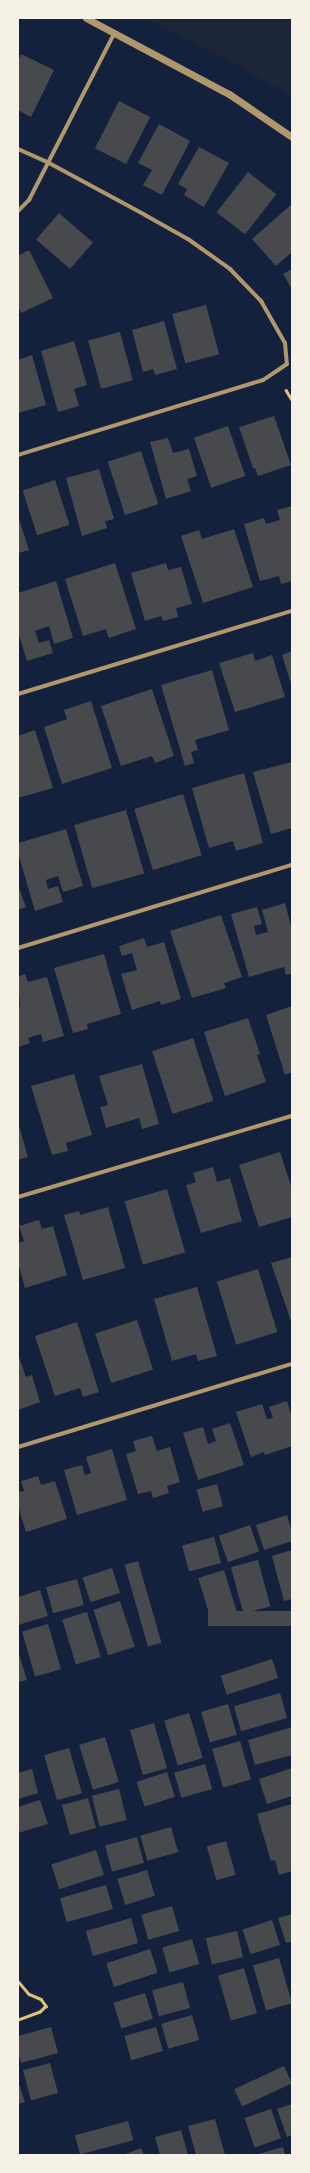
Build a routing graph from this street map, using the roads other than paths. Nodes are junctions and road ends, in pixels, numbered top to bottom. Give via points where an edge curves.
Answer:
1 (86, 18) edge
2 (114, 34) junction
3 (292, 137) edge
4 (18, 149) edge
5 (49, 163) junction
6 (18, 211) edge
7 (18, 455) edge
8 (292, 611) edge
9 (18, 694) edge
10 (292, 865) edge
11 (18, 948) edge
12 (292, 1116) edge
13 (18, 1197) edge
14 (292, 1364) edge
15 (18, 1447) edge

1 - 2 street
2 - 3 street via 229,94
2 - 5 street
4 - 5 street
5 - 6 street via 30,200
5 - 7 street via 188,239 230,269 261,301 285,343 287,364 264,380
8 - 9 street
10 - 11 street
12 - 13 street
14 - 15 street

